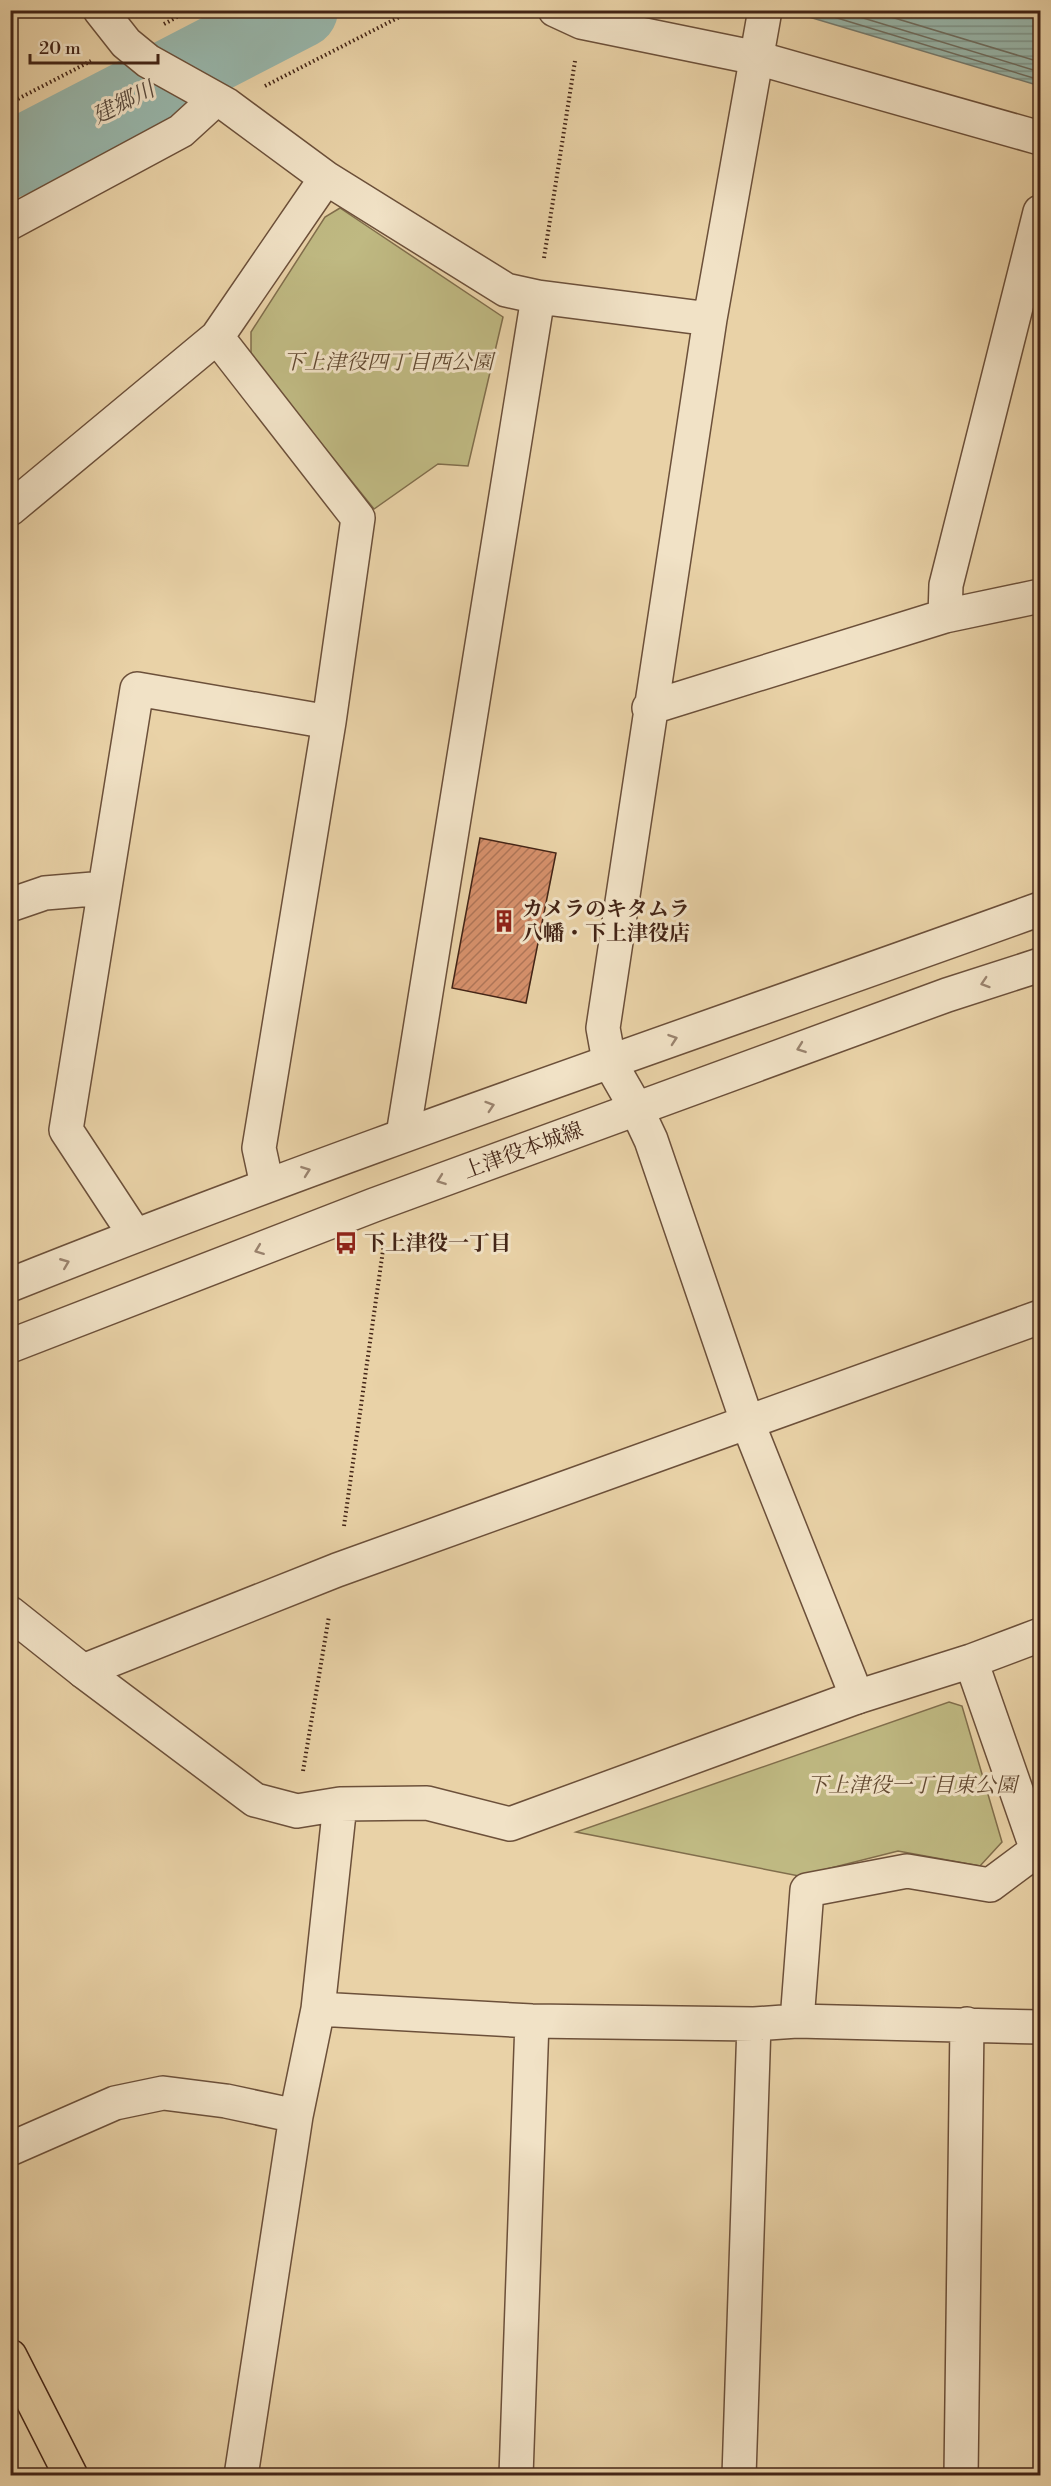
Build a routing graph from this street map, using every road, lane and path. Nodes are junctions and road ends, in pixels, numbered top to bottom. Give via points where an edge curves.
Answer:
1 (100, 10) edge
2 (413, 10) edge
3 (568, 16) edge
4 (764, 17) edge
5 (757, 58) junction
6 (214, 98) junction
7 (1041, 138) edge
8 (326, 178) junction
9 (1041, 212) edge
10 (10, 223) edge
11 (538, 297) junction
12 (710, 319) junction
13 (216, 337) junction
14 (10, 509) edge
15 (1041, 596) edge
16 (945, 616) junction
17 (649, 708) junction
18 (329, 722) junction
19 (105, 888) junction
20 (10, 905) edge
21 (1041, 909) edge
22 (1041, 965) edge
23 (609, 1061) junction
24 (636, 1108) junction
25 (402, 1135) junction
26 (267, 1185) junction
27 (135, 1235) junction
28 (384, 1243) dead end
29 (10, 1285) edge
30 (1041, 1317) edge
31 (370, 1342) dead end
32 (10, 1346) edge
33 (747, 1421) junction
34 (10, 1613) edge
35 (1041, 1635) edge
36 (971, 1661) junction
37 (83, 1671) junction
38 (857, 1697) junction
39 (340, 1804) junction
40 (1039, 1850) edge
41 (318, 2009) junction
42 (532, 2021) junction
43 (797, 2021) junction
44 (754, 2024) junction
45 (967, 2025) junction
46 (1041, 2027) edge
47 (296, 2116) junction
48 (10, 2149) edge
49 (10, 2355) edge
50 (71, 2475) edge
51 (241, 2475) edge
52 (516, 2475) edge
53 (739, 2475) edge
54 (961, 2475) edge

1 - 6 street via 126,43 148,61
2 - 6 path
3 - 5 street
3 - 11 path
4 - 5 street
5 - 7 street
5 - 12 street
6 - 8 street
6 - 10 street via 181,131
8 - 11 street via 506,290
8 - 13 street
9 - 16 street via 946,585
11 - 12 street
11 - 25 street
12 - 17 street
13 - 14 street
13 - 18 street via 358,518
15 - 16 street
16 - 17 street
17 - 23 street via 603,1028
18 - 19 street via 137,688
18 - 26 street via 259,1148
19 - 20 street via 45,893
19 - 27 street via 66,1130
23 -> 21 street
22 -> 24 street, 上津役本城線 via 947,995
23 - 24 street
25 -> 23 street
24 -> 32 street, 上津役本城線
24 - 33 street via 651,1140
26 -> 25 street
26 - 27 street
29 -> 27 street
28 - 31 path
30 - 33 street
33 - 37 street via 337,1570
33 - 38 street
34 - 37 street
35 - 36 street
36 - 38 street
36 - 40 street
37 - 39 street via 255,1800 297,1811
38 - 39 street via 510,1824 428,1803
39 - 41 street
40 - 43 street via 990,1885 907,1871 807,1890
41 - 42 street
41 - 47 street
42 - 44 street
42 - 52 street
43 - 44 street
43 - 45 street
44 - 53 street
45 - 46 street
45 - 54 street
47 - 48 street via 163,2093 115,2103
47 - 51 street
49 - 50 highway

